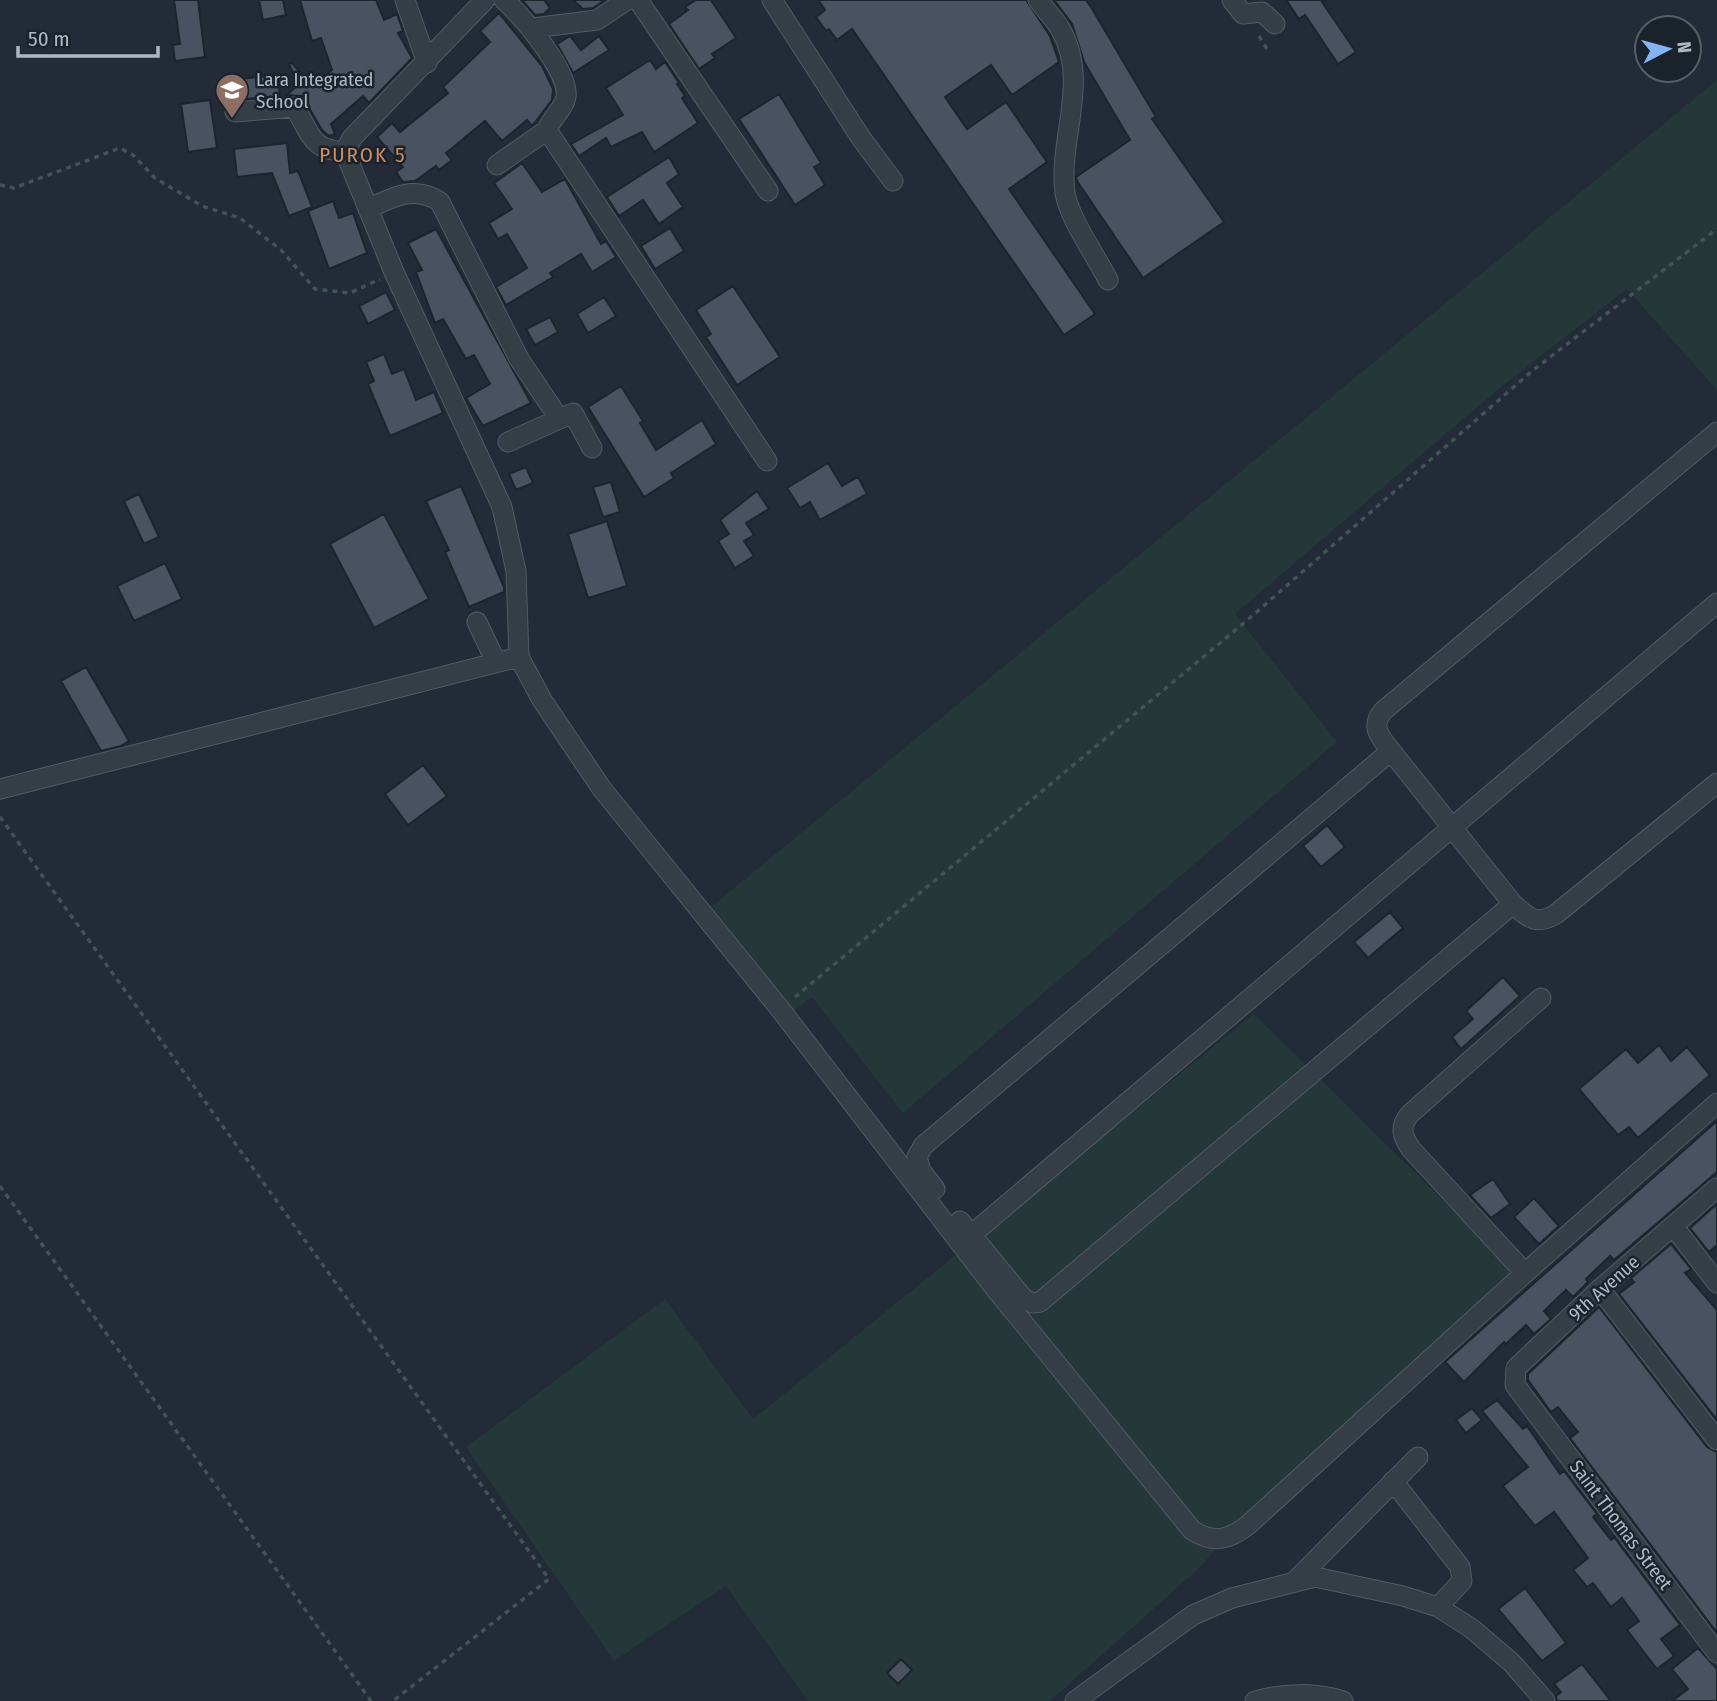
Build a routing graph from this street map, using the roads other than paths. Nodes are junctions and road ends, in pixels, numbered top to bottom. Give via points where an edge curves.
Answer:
1 (405, 0) edge
2 (485, 0) edge
3 (504, 0) edge
4 (626, 0) edge
5 (638, 0) edge
6 (772, 0) edge
7 (1038, 0) edge
8 (1232, 0) edge
9 (1275, 24) dead end
10 (533, 28) junction
11 (427, 63) junction
12 (235, 112) dead end
13 (547, 130) junction
14 (345, 152) junction
15 (497, 165) dead end
16 (894, 181) dead end
17 (768, 191) dead end
18 (368, 209) junction
19 (1108, 279) dead end
20 (558, 417) junction
21 (1717, 432) edge
22 (508, 442) dead end
23 (592, 448) dead end
24 (767, 461) dead end
25 (1717, 603) edge
26 (477, 622) dead end
27 (519, 657) junction
28 (496, 662) junction
29 (1391, 751) junction
30 (1717, 783) edge
31 (0, 789) edge
32 (1452, 825) junction
33 (1513, 904) junction
34 (1541, 998) dead end
35 (1717, 1103) edge
36 (1717, 1188) edge
37 (1674, 1227) junction
38 (971, 1235) junction
39 (1525, 1273) junction
40 (1717, 1283) edge
41 (1600, 1289) junction
42 (1524, 1397) joint
43 (1717, 1440) edge
44 (1418, 1457) dead end
45 (1393, 1481) junction
46 (1296, 1580) junction
47 (1438, 1608) junction
48 (1717, 1653) edge
49 (1074, 1701) edge
50 (1255, 1701) edge
51 (1343, 1701) edge
52 (1545, 1701) edge

1 - 11 street
2 - 11 street
3 - 10 street
4 - 10 street via 597,20
5 - 17 street
6 - 16 street
7 - 19 street via 1061,31 1073,66 1067,201
8 - 9 street via 1243,14 1262,12
10 - 13 street via 566,85 566,101
11 - 14 street via 352,138
12 - 14 street via 294,107 314,144
13 - 15 street
13 - 24 street
14 - 18 street
18 - 20 street via 412,192 440,202 519,359
18 - 27 street via 508,525 516,571
20 - 22 street
20 - 23 street via 573,413
21 - 29 street via 1382,711 1375,729
25 - 32 street
26 - 28 street
27 - 28 street
27 - 39 street via 602,789 780,1009 1009,1306 1192,1530 1203,1537 1226,1538 1248,1525
28 - 31 street
29 - 32 street
29 - 38 street via 923,1146 917,1157 921,1171
30 - 33 street via 1556,914 1532,921
32 - 33 street
32 - 38 street
33 - 38 street via 1040,1303 1023,1298
34 - 39 street via 1410,1114 1402,1131 1411,1149
35 - 39 street
36 - 37 street, 9th Avenue
37 - 40 street
37 - 41 street, 9th Avenue
41 - 42 street, 9th Avenue via 1516,1368 1515,1385
41 - 43 street
42 - 48 street, Saint Thomas Street
44 - 45 street
45 - 46 street
45 - 47 street via 1460,1567 1462,1581
46 - 47 street via 1330,1579
46 - 49 street via 1232,1598 1193,1615
47 - 52 street via 1471,1628 1512,1663
50 - 51 street via 1277,1695 1328,1696

